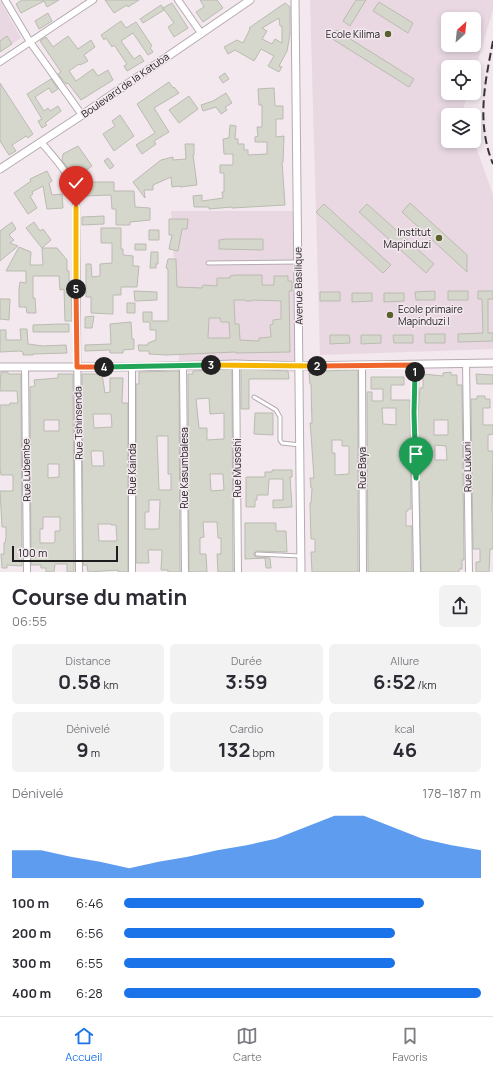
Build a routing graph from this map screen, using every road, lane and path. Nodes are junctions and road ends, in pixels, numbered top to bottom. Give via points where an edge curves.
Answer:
1 (5, 0) edge
2 (93, 0) edge
3 (178, 0) edge
4 (250, 0) edge
5 (295, 0) edge
6 (201, 33) junction
7 (30, 42) junction
8 (0, 62) edge
9 (82, 115) junction
10 (41, 142) junction
11 (0, 169) edge
12 (298, 262) junction
13 (208, 263) dead end
14 (466, 363) junction
15 (493, 363) edge
16 (236, 364) junction
17 (184, 365) junction
18 (362, 365) junction
19 (416, 365) junction
20 (299, 366) junction
21 (0, 367) edge
22 (25, 367) junction
23 (77, 367) junction
24 (132, 367) junction
25 (254, 397) dead end
26 (300, 444) junction
27 (257, 554) dead end
28 (301, 556) junction
29 (27, 572) edge
30 (79, 572) edge
31 (132, 572) edge
32 (185, 572) edge
33 (238, 572) edge
34 (301, 572) edge
35 (363, 572) edge
36 (417, 572) edge
37 (469, 572) edge

1 - 7 street
2 - 7 street
3 - 6 street
4 - 6 street, Boulevard de la Katuba
5 - 12 street, Avenue Basilique
6 - 9 street, Boulevard de la Katuba
7 - 8 street
7 - 9 street
9 - 10 street, Boulevard de la Katuba
10 - 11 street, Boulevard de la Katuba
10 - 23 street, Rue Tshinsenda via 67,174 75,193
12 - 13 lane
12 - 20 street, Avenue Basilique
14 - 15 street
14 - 19 street
14 - 37 street, Rue Lukuni
16 - 17 street
16 - 20 street
16 - 33 street, Rue Musoshi
17 - 24 street
17 - 32 street, Rue Kasumbalesa
18 - 19 street
18 - 20 street
18 - 35 street, Rue Baya
19 - 36 street via 414,413
20 - 26 street, Avenue Basilique
21 - 22 street
22 - 23 street
22 - 29 street, Rue Lubembe
23 - 24 street
23 - 30 street, Rue Tshinsenda
24 - 31 street, Rue Kainda
25 - 26 lane via 276,410 280,417 282,443
26 - 28 street, Avenue Basilique
27 - 28 lane
28 - 34 street, Avenue Basilique

